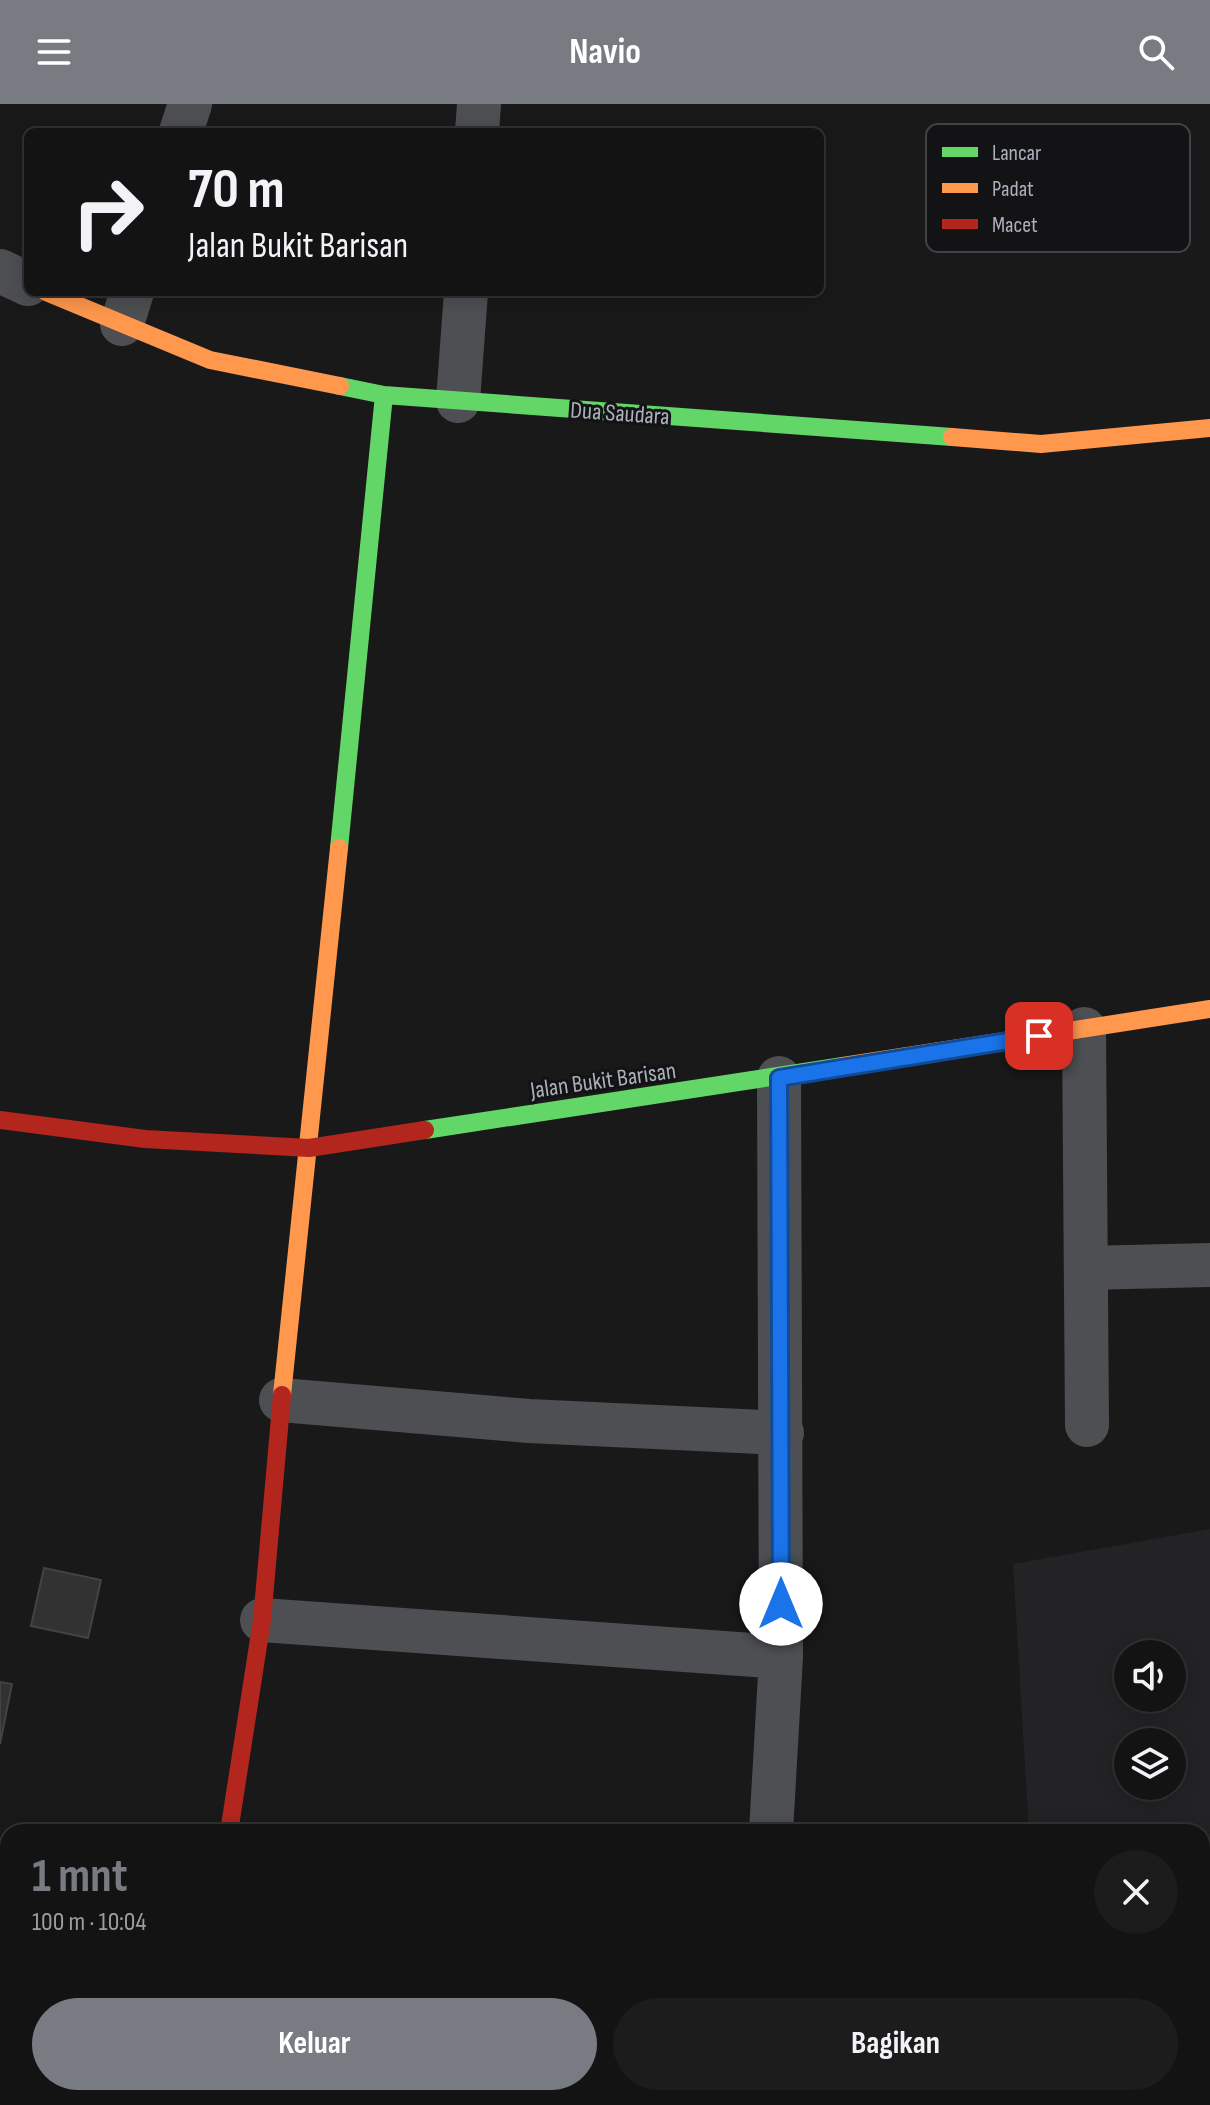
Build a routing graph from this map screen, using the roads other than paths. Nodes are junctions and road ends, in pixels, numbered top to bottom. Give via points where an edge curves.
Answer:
1 (190, 104) edge
2 (479, 104) edge
3 (182, 128) edge
4 (477, 128) edge
5 (0, 271) edge
6 (24, 282) edge
7 (66, 296) edge
8 (466, 296) edge
9 (127, 308) edge
10 (384, 395) junction
11 (458, 401) junction
12 (1210, 428) edge
13 (1210, 1009) edge
14 (1084, 1029) junction
15 (779, 1078) junction
16 (0, 1120) edge
17 (309, 1148) junction
18 (1210, 1265) edge
19 (1086, 1268) junction
20 (281, 1400) junction
21 (1087, 1425) dead end
22 (782, 1433) junction
23 (262, 1620) junction
24 (781, 1657) junction
25 (230, 1824) edge
26 (771, 1824) edge

1 - 3 street
2 - 4 street
5 - 6 street
7 - 9 street, Dua Saudara
8 - 11 street
9 - 10 street, Dua Saudara via 210,360
10 - 11 street, Dua Saudara
10 - 17 street
11 - 12 street, Dua Saudara via 1041,444
13 - 14 street, Jalan Bukit Barisan
14 - 15 street, Jalan Bukit Barisan
14 - 19 street
15 - 17 street, Jalan Bukit Barisan
15 - 22 street
16 - 17 street, Jalan Bukit Barisan via 145,1139
17 - 20 street
18 - 19 street
19 - 21 street
20 - 22 street via 529,1421
20 - 23 street
22 - 24 street
23 - 24 street
23 - 25 street
24 - 26 street

